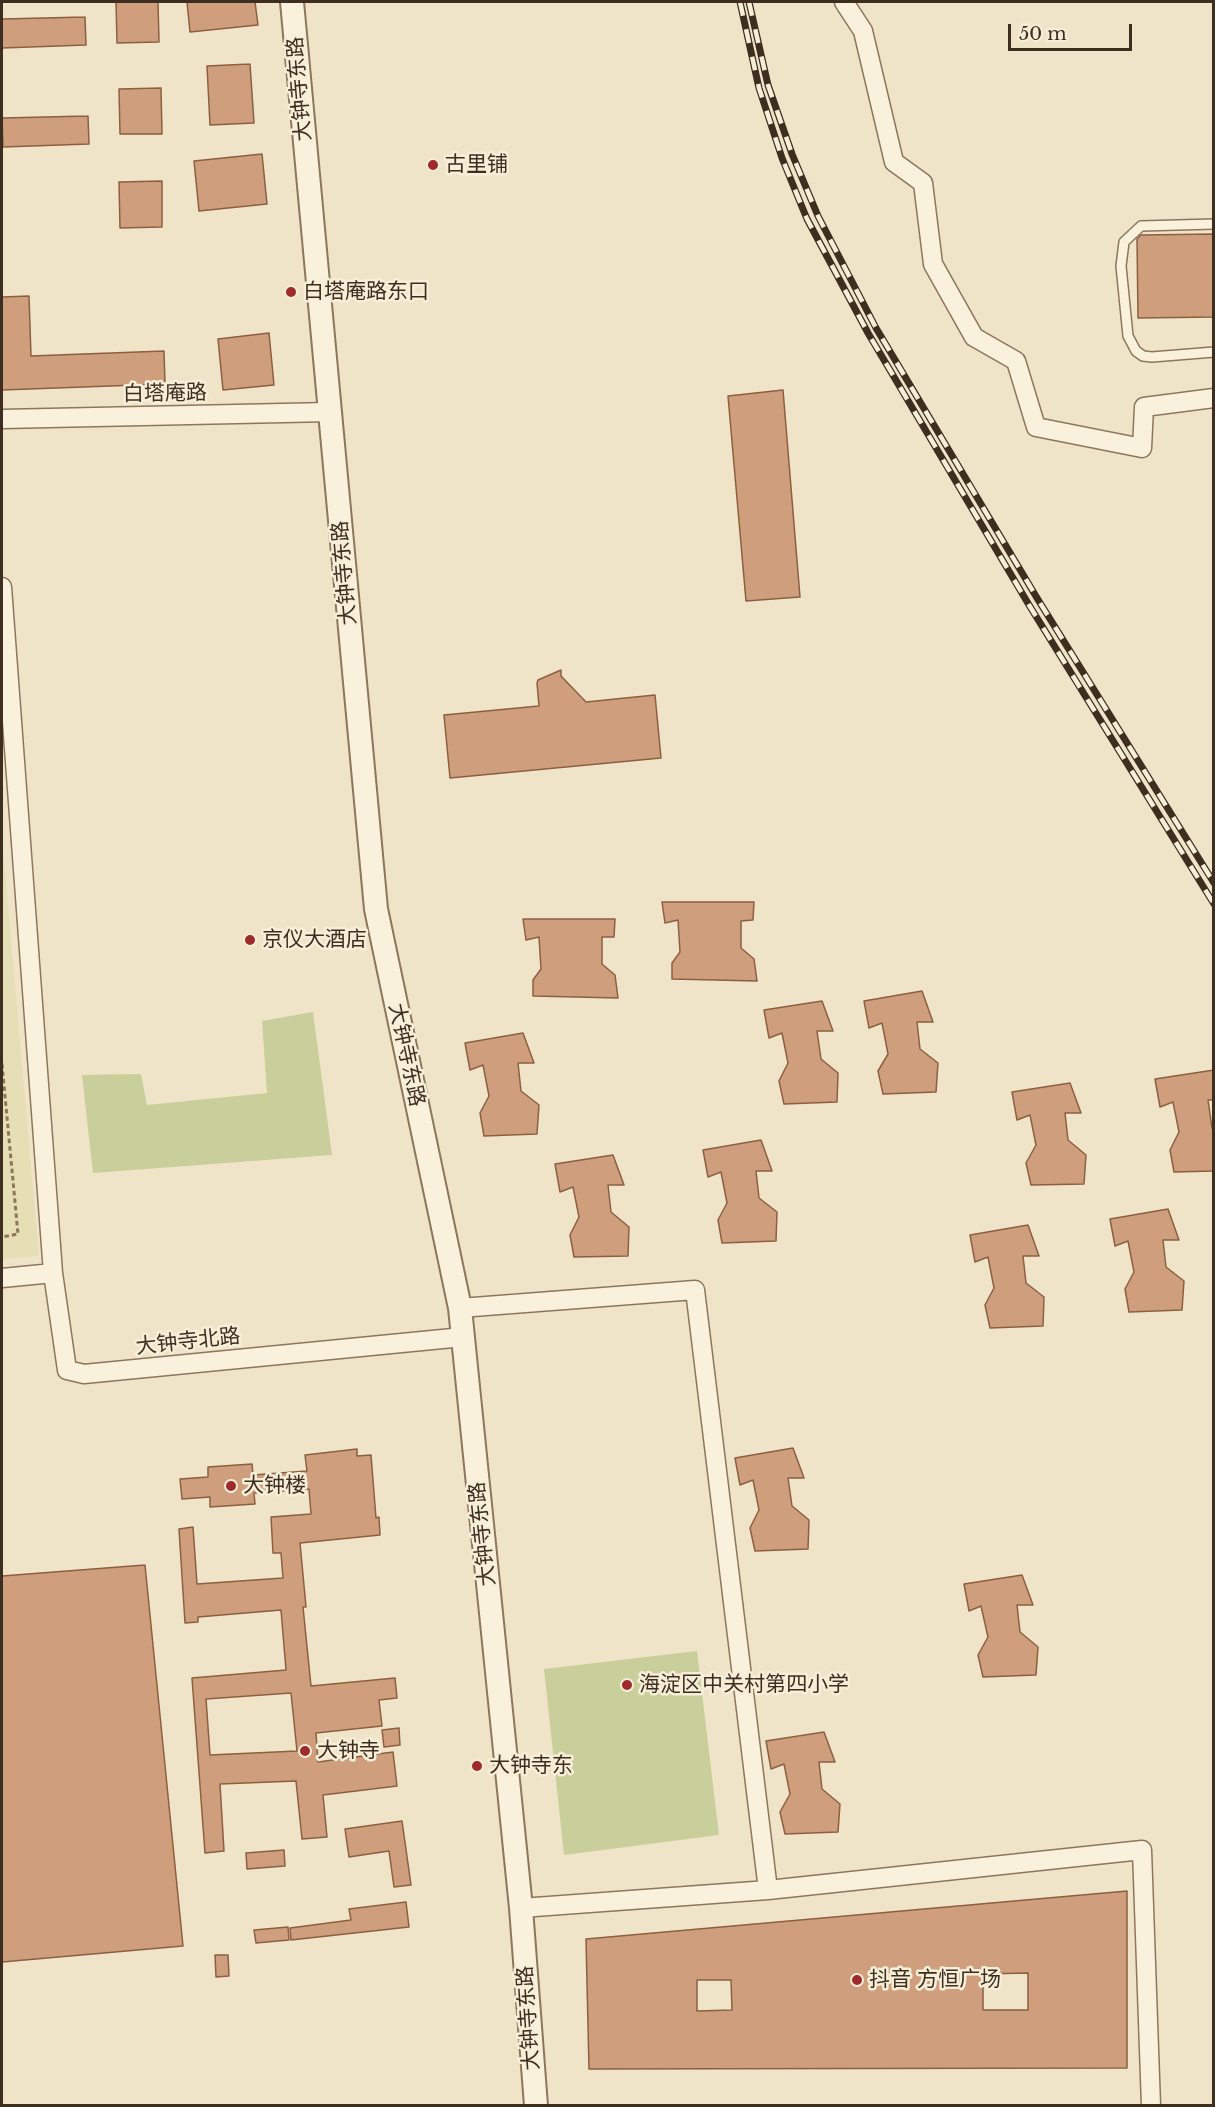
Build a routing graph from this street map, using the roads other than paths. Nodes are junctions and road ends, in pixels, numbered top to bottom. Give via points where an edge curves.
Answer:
1 (292, 2) edge
2 (844, 2) edge
3 (1214, 224) edge
4 (1214, 352) edge
5 (1214, 398) edge
6 (330, 412) junction
7 (2, 419) edge
8 (2, 587) edge
9 (53, 1273) junction
10 (2, 1278) edge
11 (460, 1308) junction
12 (463, 1337) junction
13 (768, 1890) junction
14 (521, 1908) junction
15 (536, 2106) edge
16 (1151, 2106) edge

1 - 6 street, 大钟寺东路
2 - 5 street via 862,31 894,162 923,183 933,264 974,338 1016,361 1036,426 1142,448 1144,407
3 - 4 lane via 1141,226 1124,242 1121,266 1128,336 1136,351 1152,357
6 - 7 street, 白塔庵路
6 - 11 street, 大钟寺东路 via 375,909
8 - 9 street
9 - 10 street
9 - 12 street, 大钟寺北路 via 68,1370 84,1374
11 - 12 street, 大钟寺东路
11 - 13 street via 695,1290
12 - 14 street, 大钟寺东路
13 - 14 street
13 - 16 street via 1142,1850
14 - 15 street, 大钟寺东路

